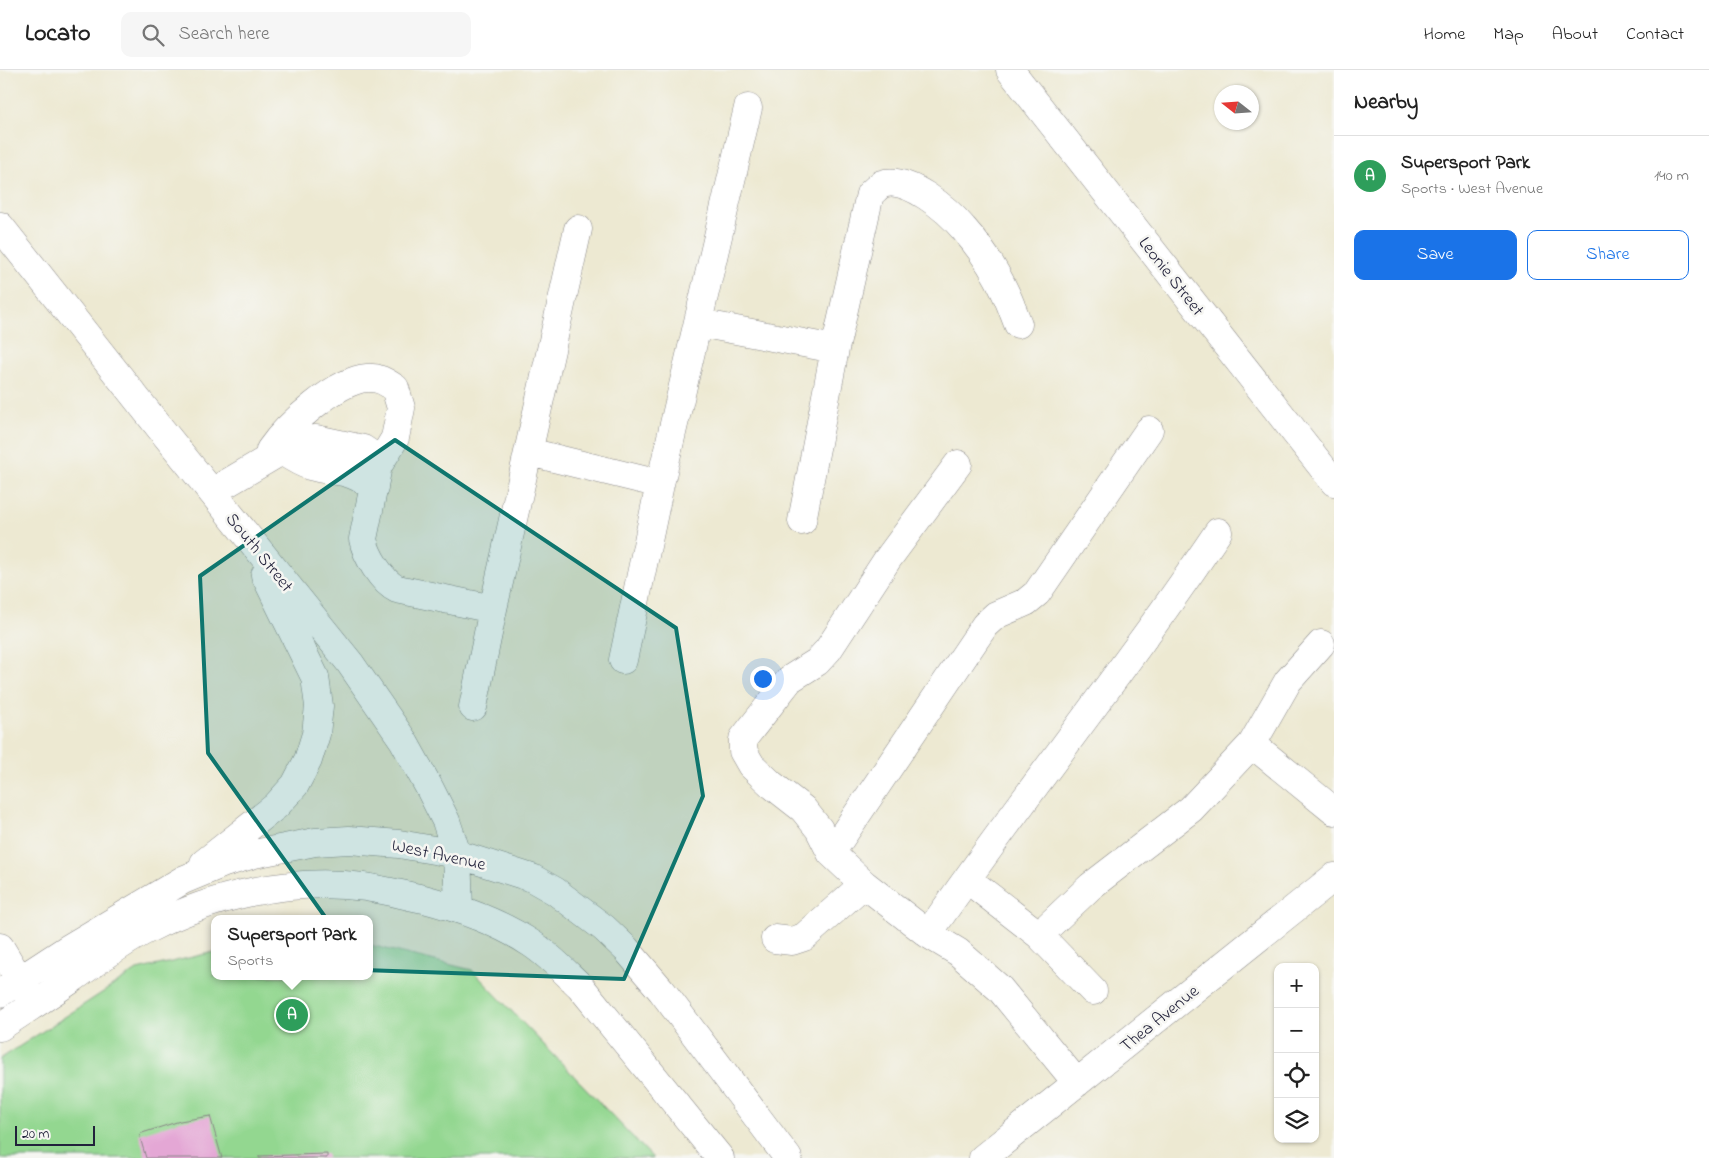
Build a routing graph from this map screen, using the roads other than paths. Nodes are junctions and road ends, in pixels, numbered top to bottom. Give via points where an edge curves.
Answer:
1 (1010, 70) edge
2 (748, 108) dead end
3 (0, 226) edge
4 (578, 229) dead end
5 (698, 323) junction
6 (1018, 324) dead end
7 (835, 349) junction
8 (1149, 430) dead end
9 (529, 452) junction
10 (272, 457) junction
11 (958, 464) dead end
12 (376, 477) junction
13 (1334, 482) edge
14 (660, 484) junction
15 (212, 492) junction
16 (802, 520) dead end
17 (242, 530) junction
18 (1218, 532) dead end
19 (493, 609) junction
20 (1321, 644) dead end
21 (623, 660) dead end
22 (473, 707) dead end
23 (1252, 744) junction
24 (1334, 811) edge
25 (457, 854) junction
26 (831, 854) junction
27 (1334, 877) edge
28 (966, 879) junction
29 (183, 880) junction
30 (864, 884) junction
31 (459, 908) junction
32 (928, 934) junction
33 (1039, 935) junction
34 (775, 939) dead end
35 (0, 947) edge
36 (10, 987) edge
37 (1093, 991) dead end
38 (34, 1004) junction
39 (0, 1027) edge
40 (1077, 1083) junction
41 (720, 1158) edge
42 (788, 1158) edge
43 (983, 1158) edge

1 - 13 street, Leonie Street
2 - 5 street
3 - 15 street, South Street
4 - 9 street
5 - 7 street
5 - 14 street
6 - 7 street via 1005,292 963,227 944,209 909,186 897,182 882,184 870,194
7 - 16 street
8 - 26 street via 1037,593 1026,602 996,615 985,625
9 - 14 street
9 - 19 street
10 - 12 street
10 - 12 street via 273,446 332,391 346,383 368,378 382,380 396,388 401,408 395,438
10 - 15 street
11 - 26 street via 887,560 828,650 817,662 790,679 743,739 743,750 751,765 803,809 819,829
12 - 19 street via 363,539 369,557 391,586
14 - 21 street
15 - 17 street, South Street
17 - 25 street, South Street via 350,663 403,740 446,821
17 - 29 street via 315,677 319,706 316,734 308,760 294,785 276,806
18 - 28 street
19 - 22 street
20 - 23 street via 1288,681
23 - 24 street
23 - 33 street via 1191,809 1091,886
25 - 29 street, West Avenue via 399,844 349,840 315,842 254,854
25 - 31 street, South Street
25 - 42 street, West Avenue via 532,878 604,928 662,991
26 - 30 street
27 - 40 street, Thea Avenue
28 - 32 street
28 - 33 street
29 - 36 street, West Avenue via 68,948
30 - 32 street
30 - 34 street via 804,937 792,941
31 - 38 street via 393,892 347,886 313,885 240,895 187,911 150,928 122,943
31 - 41 street via 510,930 533,945 580,986
32 - 40 street via 958,952 1000,989
33 - 37 street
35 - 36 street
36 - 38 street
38 - 39 street
40 - 43 street, Thea Avenue

